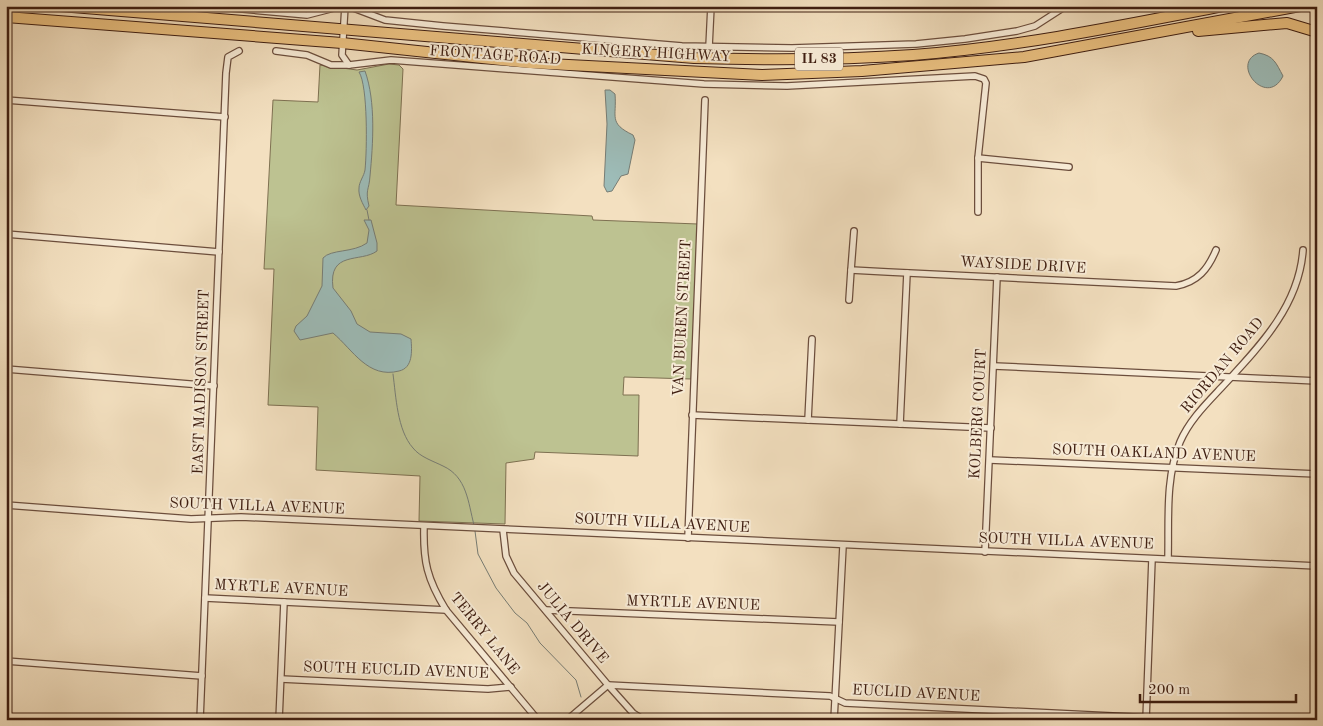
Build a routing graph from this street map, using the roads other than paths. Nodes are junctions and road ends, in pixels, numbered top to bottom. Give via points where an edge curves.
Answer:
1 (60, 6) edge
2 (209, 6) edge
3 (345, 6) edge
4 (711, 6) edge
5 (1066, 6) edge
6 (1205, 6) edge
7 (1223, 6) edge
8 (1300, 6) edge
9 (1183, 14) junction
10 (6, 17) edge
11 (343, 29) junction
12 (1317, 32) edge
13 (1113, 42) junction
14 (342, 43) junction
15 (710, 46) junction
16 (239, 51) dead end
17 (276, 51) dead end
18 (349, 65) junction
19 (6, 100) edge
20 (704, 100) dead end
21 (225, 117) junction
22 (978, 158) junction
23 (1069, 167) dead end
24 (978, 212) dead end
25 (854, 231) dead end
26 (6, 234) edge
27 (1216, 250) dead end
28 (1303, 250) dead end
29 (219, 252) junction
30 (851, 270) junction
31 (907, 273) junction
32 (997, 277) junction
33 (849, 300) dead end
34 (812, 339) dead end
35 (994, 366) junction
36 (6, 369) edge
37 (1230, 378) junction
38 (1317, 381) edge
39 (214, 386) junction
40 (692, 415) junction
41 (808, 420) junction
42 (900, 424) junction
43 (991, 428) junction
44 (990, 460) junction
45 (1171, 468) junction
46 (1317, 474) edge
47 (6, 505) edge
48 (208, 518) junction
49 (424, 526) junction
50 (503, 530) junction
51 (688, 538) junction
52 (842, 546) junction
53 (985, 552) junction
54 (1152, 559) junction
55 (1168, 559) junction
56 (1317, 566) edge
57 (205, 598) junction
58 (284, 602) junction
59 (446, 610) junction
60 (546, 610) junction
61 (839, 622) junction
62 (6, 661) edge
63 (202, 676) junction
64 (281, 679) junction
65 (608, 686) junction
66 (511, 687) junction
67 (836, 700) junction
68 (1146, 719) edge
69 (200, 720) edge
70 (279, 720) edge
71 (538, 720) edge
72 (567, 720) edge
73 (644, 720) edge
74 (834, 720) edge
75 (1194, 720) edge

1 - 11 highway, KINGERY HIGHWAY / IL 83
2 - 3 street via 307,15
3 - 11 street
3 - 15 street, FRONTAGE ROAD via 392,21
4 - 15 street
5 - 15 street, FRONTAGE ROAD via 1035,26 965,39 815,47
6 - 9 highway
7 - 9 highway, KINGERY HIGHWAY / IL 83
8 - 13 highway, KINGERY HIGHWAY / IL 83
9 - 11 highway, KINGERY HIGHWAY / IL 83 via 1004,45 913,55 825,59 694,58
10 - 14 highway, KINGERY HIGHWAY / IL 83
11 - 14 street
12 - 13 highway via 1287,23
13 - 14 highway, KINGERY HIGHWAY / IL 83 via 979,62 762,75 530,62
14 - 18 street via 342,55
16 - 21 street, EAST MADISON STREET via 228,58
17 - 18 street, FRONTAGE ROAD
18 - 22 street, FRONTAGE ROAD via 391,60 704,84 787,86 975,76 986,82
19 - 21 street
20 - 40 street, VAN BUREN STREET
21 - 29 street, EAST MADISON STREET
22 - 23 street
22 - 24 street, FRONTAGE ROAD
25 - 30 street
26 - 29 street
27 - 32 street, WAYSIDE DRIVE via 1209,268 1176,286
28 - 37 street, RIORDAN ROAD via 1298,281 1286,309
29 - 39 street, EAST MADISON STREET
30 - 31 street, WAYSIDE DRIVE
30 - 33 street
31 - 32 street, WAYSIDE DRIVE
31 - 42 street
32 - 35 street, KOLBERG COURT
34 - 41 street
35 - 37 street
35 - 43 street, KOLBERG COURT
36 - 39 street
37 - 38 street
37 - 45 street, RIORDAN ROAD via 1191,423
39 - 48 street, EAST MADISON STREET
40 - 41 street
40 - 51 street, VAN BUREN STREET
41 - 42 street
42 - 43 street
43 - 44 street, KOLBERG COURT
44 - 45 street, SOUTH OAKLAND AVENUE
44 - 53 street, KOLBERG COURT
45 - 46 street, SOUTH OAKLAND AVENUE
45 - 55 street, RIORDAN ROAD
47 - 48 street, SOUTH VILLA AVENUE
48 - 49 street, SOUTH VILLA AVENUE
48 - 57 street, EAST MADISON STREET
49 - 50 street, SOUTH VILLA AVENUE
49 - 59 street, TERRY LANE via 425,567
50 - 51 street, SOUTH VILLA AVENUE
50 - 60 street, JULIA DRIVE via 506,556 514,573
51 - 52 street, SOUTH VILLA AVENUE
52 - 53 street, SOUTH VILLA AVENUE
52 - 61 street
53 - 54 street, SOUTH VILLA AVENUE
54 - 55 street, SOUTH VILLA AVENUE
54 - 68 street
55 - 56 street, SOUTH VILLA AVENUE
57 - 58 street, MYRTLE AVENUE
57 - 63 street, EAST MADISON STREET
58 - 59 street, MYRTLE AVENUE
58 - 64 street
59 - 66 street, TERRY LANE
60 - 61 street, MYRTLE AVENUE
60 - 65 street, JULIA DRIVE
61 - 67 street
62 - 63 street
63 - 69 street, EAST MADISON STREET
64 - 66 street, SOUTH EUCLID AVENUE via 488,689
64 - 70 street
65 - 67 street, EUCLID AVENUE via 830,696
65 - 72 street
65 - 73 street, JULIA DRIVE
66 - 71 street, TERRY LANE
67 - 68 street, EUCLID AVENUE
67 - 74 street
68 - 75 street, EUCLID AVENUE

